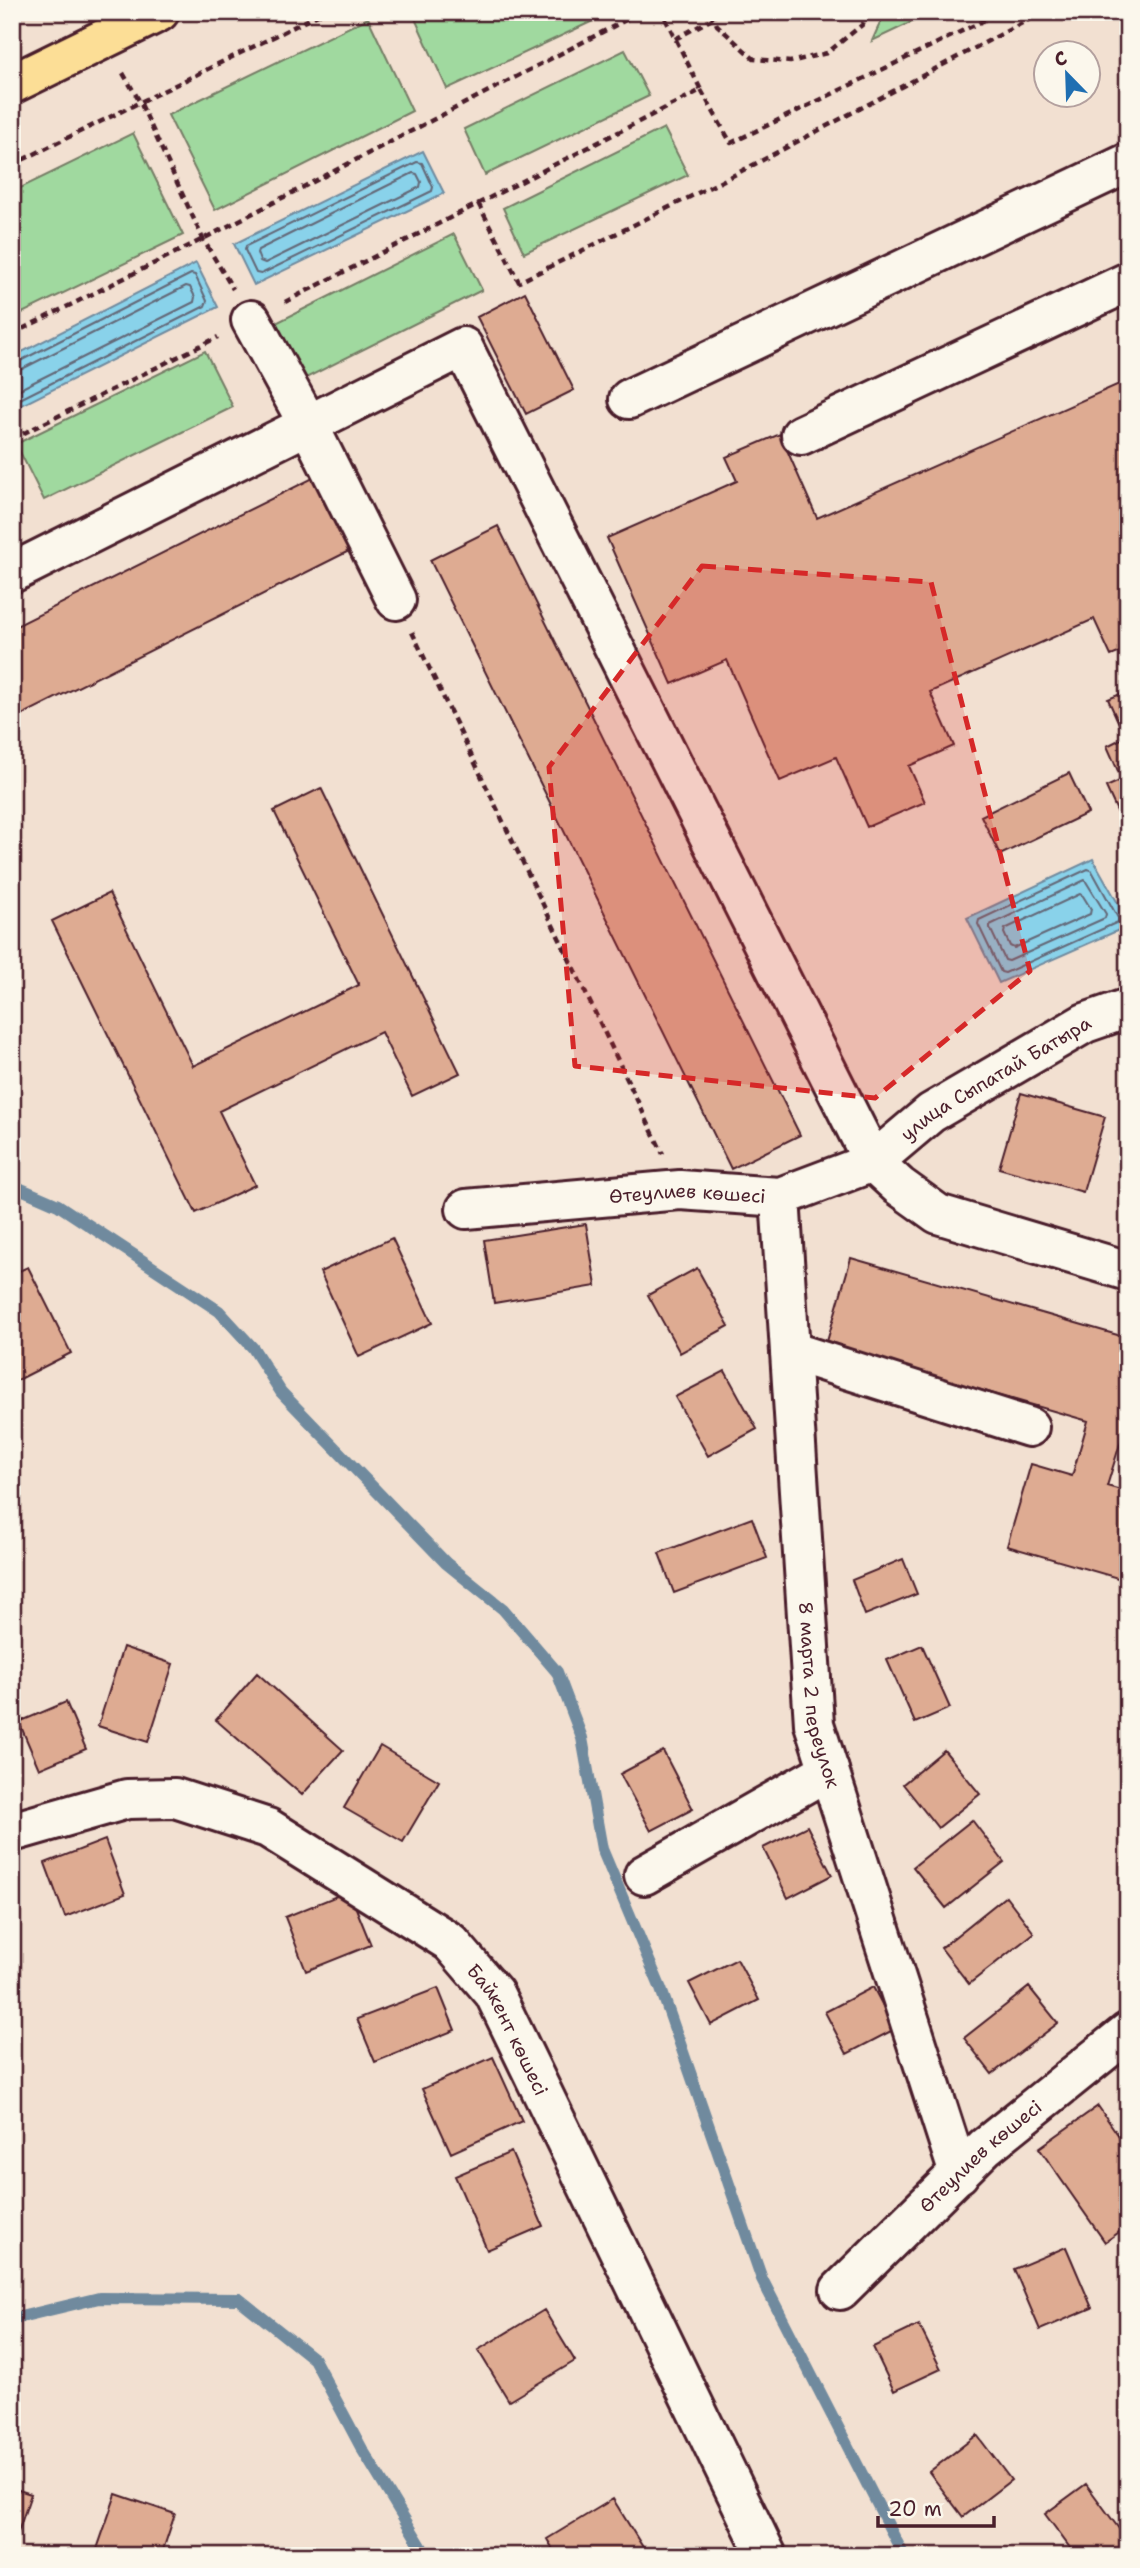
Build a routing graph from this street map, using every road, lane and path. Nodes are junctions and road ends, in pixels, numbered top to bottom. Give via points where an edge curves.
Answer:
1 (159, 12) edge
2 (324, 12) edge
3 (641, 12) edge
4 (662, 12) edge
5 (711, 12) edge
6 (870, 12) edge
7 (1043, 12) edge
8 (992, 13) edge
9 (714, 18) junction
10 (675, 39) junction
11 (103, 40) junction
12 (12, 84) edge
13 (701, 90) junction
14 (140, 102) junction
15 (1128, 163) edge
16 (12, 165) edge
17 (203, 239) junction
18 (1128, 282) edge
19 (251, 320) joint
20 (12, 334) edge
21 (629, 399) dead end
22 (308, 424) junction
23 (801, 435) dead end
24 (12, 573) edge
25 (396, 600) joint
26 (1128, 1008) edge
27 (873, 1162) junction
28 (680, 1190) junction
29 (780, 1196) junction
30 (466, 1209) dead end
31 (1128, 1271) edge
32 (790, 1351) junction
33 (1029, 1427) dead end
34 (829, 1770) junction
35 (12, 1832) edge
36 (644, 1875) dead end
37 (1128, 2032) edge
38 (959, 2174) junction
39 (840, 2290) dead end
40 (767, 2556) edge

1 - 11 main road
2 - 14 path
3 - 17 path
4 - 10 path
5 - 9 path
6 - 9 path via 862,25 827,53 790,62 754,59
7 - 13 path via 519,282 478,203
8 - 13 path via 731,143
9 - 10 path
10 - 13 path
11 - 12 main road
11 - 14 path
14 - 16 path
14 - 17 path
15 - 21 street
17 - 19 path
17 - 20 path
18 - 23 street
19 - 22 street
22 - 24 street
22 - 25 street
22 - 27 street via 463,347
25 - 28 path
26 - 27 street, улица Сыпатай Батыра via 1085,1023 930,1112
27 - 29 street, Өтеулиев көшесі
27 - 31 street via 938,1214
28 - 29 street, Өтеулиев көшесі
28 - 30 street, Өтеулиев көшесі
29 - 32 street, 8 марта 2 переулок
32 - 33 street
32 - 34 street, 8 марта 2 переулок via 814,1724
34 - 36 street
34 - 38 street, 8 марта 2 переулок
35 - 40 street, Байкент көшесі via 127,1799 175,1798 268,1828 450,1942 494,1993
37 - 38 street, Өтеулиев көшесі via 985,2147
38 - 39 street, Өтеулиев көшесі

